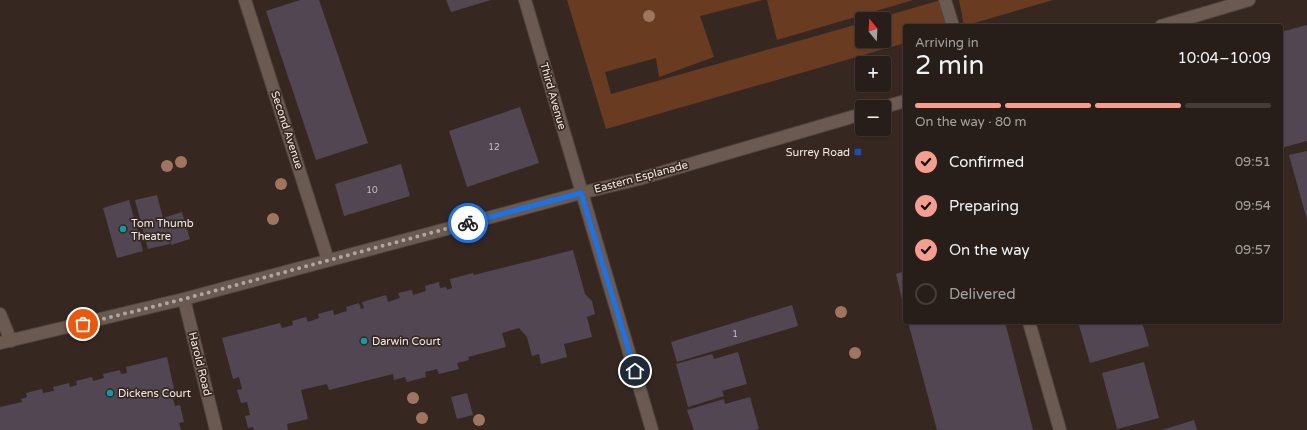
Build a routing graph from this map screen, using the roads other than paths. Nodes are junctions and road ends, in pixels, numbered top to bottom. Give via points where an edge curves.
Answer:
1 (245, 0) edge
2 (524, 0) edge
3 (945, 0) edge
4 (1249, 0) edge
5 (952, 24) edge
6 (1168, 24) edge
7 (903, 102) edge
8 (891, 105) edge
9 (855, 116) edge
10 (581, 193) junction
11 (328, 260) junction
12 (184, 299) junction
13 (0, 314) edge
14 (1030, 324) edge
15 (6, 342) edge
16 (216, 430) edge
17 (652, 430) edge
18 (1060, 430) edge

1 - 11 street, Second Avenue
2 - 10 street, Third Avenue
3 - 5 street
4 - 6 street
7 - 8 street
9 - 10 street, Eastern Esplanade via 639,179
10 - 11 street, Eastern Esplanade
10 - 17 street, Third Avenue
11 - 12 street, Eastern Esplanade
12 - 15 street, Eastern Esplanade
12 - 16 street, Harold Road
13 - 15 street
14 - 18 street

